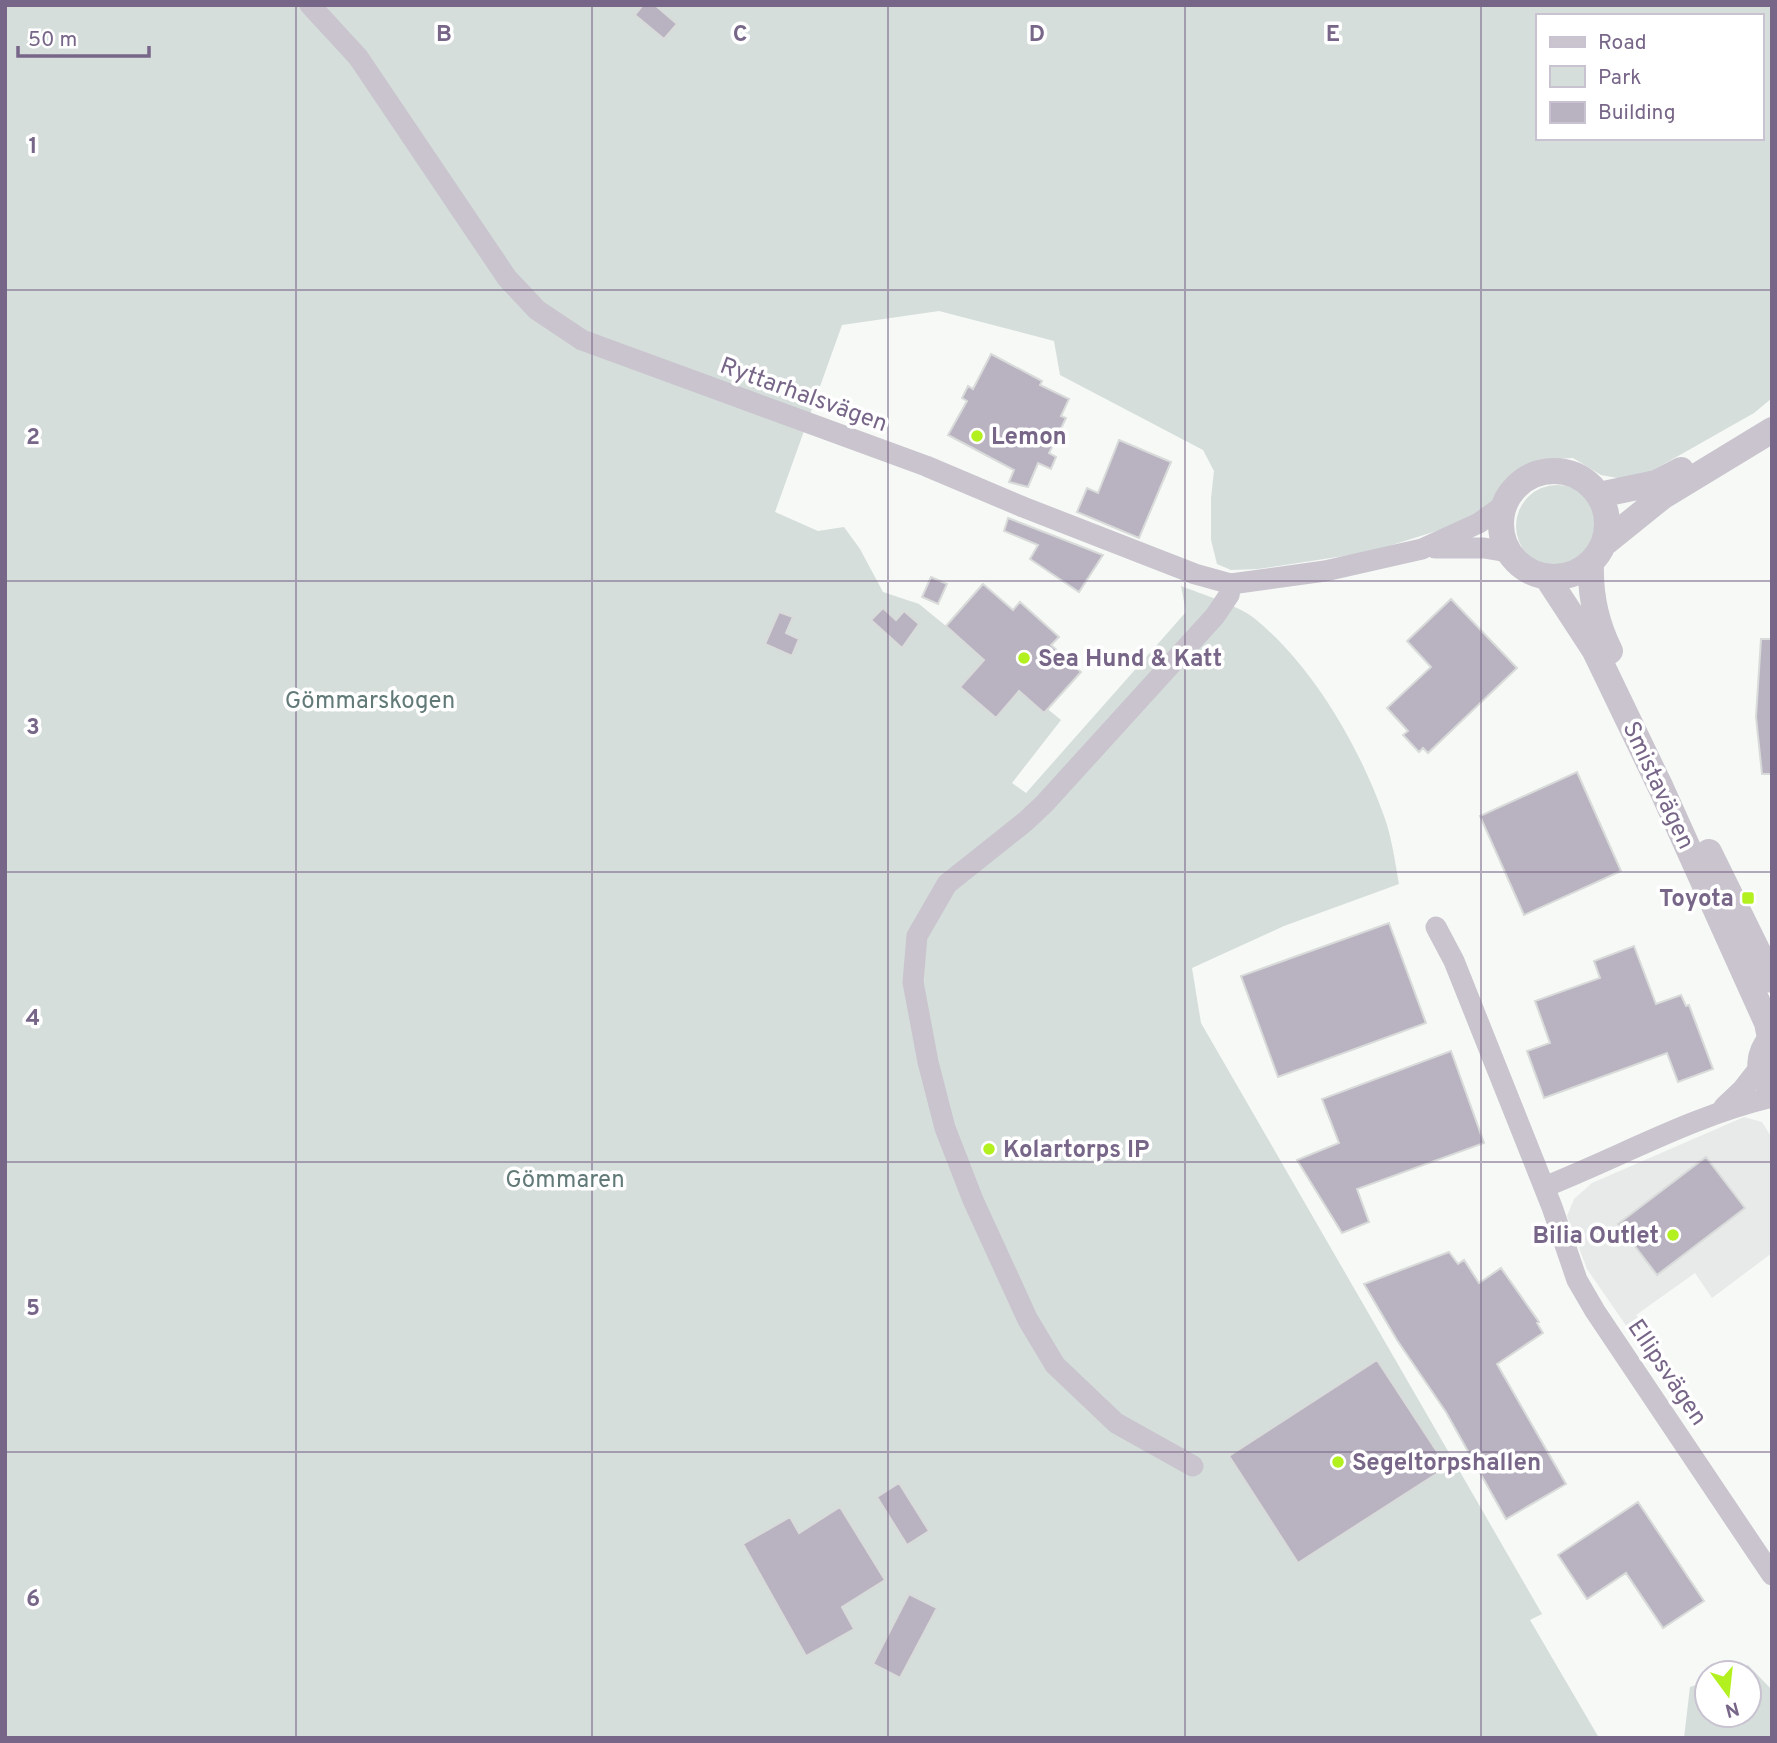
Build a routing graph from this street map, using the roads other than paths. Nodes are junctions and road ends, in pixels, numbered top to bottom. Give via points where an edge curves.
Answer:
1 (310, 5) edge
2 (1772, 415) edge
3 (1772, 430) edge
4 (1599, 495) junction
5 (1504, 505) junction
6 (1606, 542) junction
7 (1422, 549) junction
8 (1508, 552) junction
9 (1591, 565) junction
10 (1548, 579) junction
11 (1231, 584) junction
12 (1436, 927) dead end
13 (1772, 980) edge
14 (1771, 1037) edge
15 (1766, 1078) edge
16 (1772, 1097) edge
17 (1719, 1111) junction
18 (1544, 1187) junction
19 (1193, 1466) dead end
20 (1772, 1575) edge

1 - 11 street, Ryttarhalsvägen via 358,57 507,278 558,325 582,340
2 - 4 street via 1656,483
3 - 6 street via 1662,497
4 - 5 street via 1583,478 1565,471 1539,473 1522,481
4 - 6 street
5 - 7 street, Ryttarhalsvägen via 1479,523
5 - 8 street via 1502,523
6 - 9 street
7 - 8 street, Ryttarhalsvägen
7 - 11 street, Ryttarhalsvägen via 1325,571
8 - 10 street via 1536,577
9 - 10 street
9 - 13 street, Smistavägen via 1590,588 1607,646
10 - 14 street, Smistavägen via 1595,651
11 - 19 street via 1214,617 1045,803 947,884 917,936 914,982 945,1128 1002,1266 1041,1343 1055,1365 1116,1423
12 - 18 street, Ellipsvägen via 1454,961
14 - 15 street via 1761,1053
15 - 17 street via 1742,1090
16 - 17 street
17 - 18 street
18 - 20 street, Ellipsvägen via 1577,1280 1595,1311

